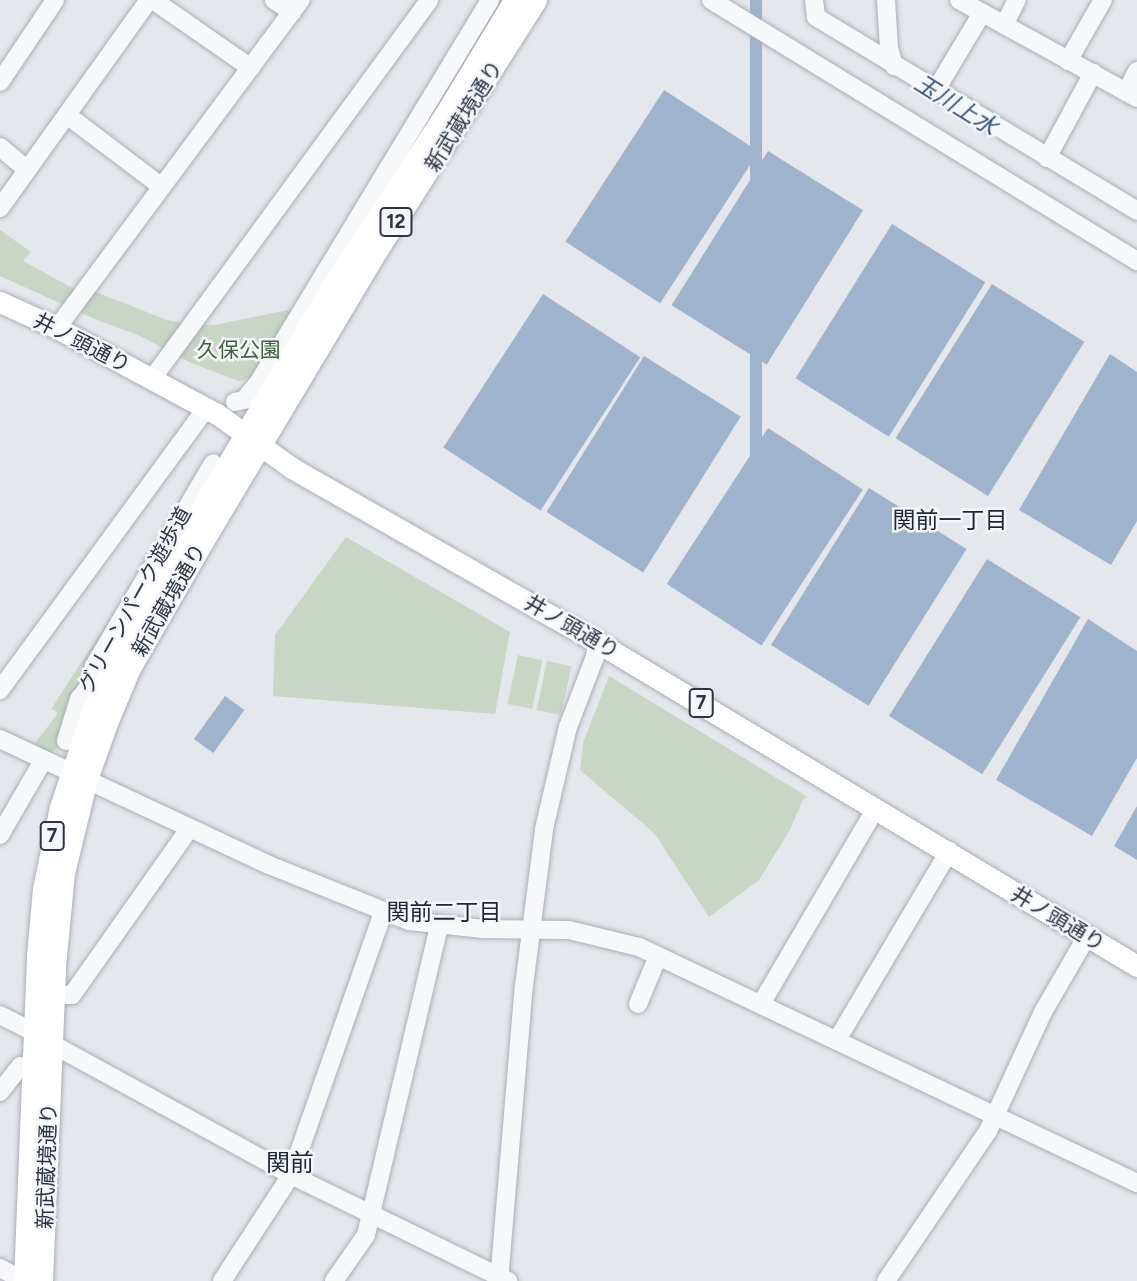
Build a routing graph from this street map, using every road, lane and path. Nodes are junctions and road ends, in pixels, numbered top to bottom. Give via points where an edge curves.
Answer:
1 (55, 0) edge
2 (151, 0) edge
3 (274, 0) edge
4 (429, 0) edge
5 (490, 0) edge
6 (514, 0) edge
7 (536, 0) edge
8 (711, 0) edge
9 (814, 0) edge
10 (886, 0) edge
11 (959, 0) edge
12 (1017, 0) edge
13 (1103, 0) edge
14 (297, 6) edge
15 (982, 13) junction
16 (1004, 25) junction
17 (1068, 61) junction
18 (894, 66) junction
19 (251, 68) junction
20 (1137, 71) edge
21 (1093, 74) junction
22 (0, 82) edge
23 (937, 88) junction
24 (1131, 95) edge
25 (66, 115) junction
26 (0, 147) edge
27 (1047, 158) junction
28 (27, 170) junction
29 (162, 187) junction
30 (0, 208) edge
31 (1137, 211) edge
32 (1137, 261) edge
33 (0, 302) edge
34 (57, 328) junction
35 (152, 379) junction
36 (235, 402) dead end
37 (206, 409) junction
38 (253, 441) junction
39 (213, 463) dead end
40 (597, 642) junction
41 (0, 690) edge
42 (0, 739) edge
43 (66, 741) dead end
44 (40, 766) dead end
45 (79, 776) junction
46 (876, 808) junction
47 (190, 828) junction
48 (0, 835) edge
49 (949, 851) junction
50 (383, 912) junction
51 (439, 926) junction
52 (531, 929) junction
53 (1087, 936) junction
54 (658, 956) junction
55 (1137, 965) edge
56 (66, 995) dead end
57 (638, 1004) dead end
58 (761, 1004) junction
59 (0, 1015) edge
60 (43, 1038) junction
61 (837, 1040) junction
62 (20, 1066) dead end
63 (0, 1092) edge
64 (995, 1117) junction
65 (291, 1175) junction
66 (1137, 1183) edge
67 (371, 1214) junction
68 (0, 1268) edge
69 (502, 1280) edge
70 (24, 1281) edge
71 (42, 1281) edge
72 (222, 1281) edge
73 (334, 1281) edge
74 (886, 1281) edge

1 - 22 street
2 - 19 street
2 - 25 street
3 - 14 street
4 - 35 street
5 - 36 street via 260,380 244,400
6 - 38 main road, 新武蔵境通り / 12 via 323,301
7 - 38 main road, 新武蔵境通り / 12
8 - 32 street
9 - 18 street via 816,17
10 - 18 street
11 - 15 street
12 - 16 street
13 - 17 street
14 - 19 street
15 - 16 street
15 - 23 street
16 - 17 street
17 - 21 street
18 - 23 street
19 - 29 street
20 - 24 street
21 - 24 street
21 - 27 street
23 - 27 street
25 - 28 street
25 - 29 street
26 - 28 street
27 - 31 street
28 - 30 street
29 - 34 street
33 - 34 main road, 井ノ頭通り / 7
34 - 35 main road, 井ノ頭通り / 7
35 - 37 main road, 井ノ頭通り / 7
37 - 38 main road, 井ノ頭通り / 7
37 - 41 street
38 - 40 main road, 井ノ頭通り / 7
38 - 45 main road, 新武蔵境通り / 7 via 131,668
39 - 43 street, グリーンパーク遊歩道 via 94,666
40 - 46 main road, 井ノ頭通り / 7
40 - 52 street via 554,779
42 - 45 street
44 - 48 street
45 - 47 street
45 - 60 main road, 新武蔵境通り / 7
46 - 49 main road, 井ノ頭通り / 7
46 - 58 street
47 - 50 street
47 - 56 street via 72,995
49 - 53 main road, 井ノ頭通り / 7
49 - 61 street
50 - 51 street
50 - 65 street
51 - 52 street
51 - 67 street
52 - 54 street via 600,936
52 - 69 street
53 - 55 main road, 井ノ頭通り / 7
53 - 64 street via 1043,1012
54 - 57 street
54 - 58 street
58 - 61 street
59 - 60 street
60 - 65 street
60 - 70 main road, 新武蔵境通り / 7
60 - 71 main road, 新武蔵境通り / 7
61 - 64 street
62 - 63 street
64 - 66 street
64 - 74 street
65 - 67 street
65 - 72 street
67 - 69 street
67 - 73 street via 366,1235
68 - 70 street

